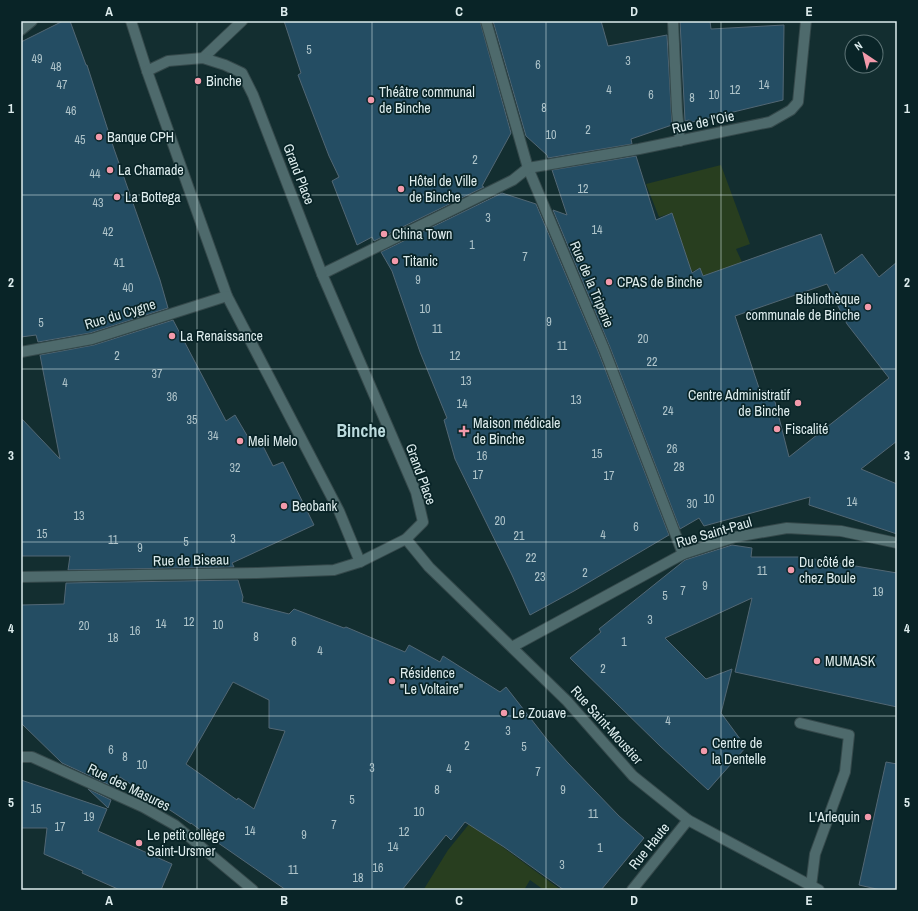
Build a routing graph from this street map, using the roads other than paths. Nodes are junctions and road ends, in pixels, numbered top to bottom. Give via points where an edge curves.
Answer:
1 (32, 21) edge
2 (131, 21) edge
3 (242, 21) edge
4 (486, 21) edge
5 (673, 21) edge
6 (806, 21) edge
7 (21, 30) edge
8 (203, 58) junction
9 (147, 71) junction
10 (680, 141) junction
11 (528, 168) junction
12 (322, 274) junction
13 (227, 296) junction
14 (21, 352) edge
15 (406, 539) junction
16 (897, 543) edge
17 (683, 554) junction
18 (360, 562) junction
19 (21, 577) edge
20 (512, 647) junction
21 (800, 724) dead end
22 (21, 749) edge
23 (21, 757) edge
24 (32, 757) junction
25 (688, 820) junction
26 (815, 888) edge
27 (253, 890) edge
28 (632, 890) edge

1 - 7 street
2 - 9 street
3 - 8 street
4 - 11 street, Rue de la Triperie
5 - 10 street
6 - 10 street, Rue de l'Oie via 798,102 791,110 770,122
8 - 9 street, Grand Place via 168,61
8 - 12 street, Grand Place via 242,74 253,95
9 - 13 street
10 - 11 street, Rue de l'Oie
11 - 12 street via 513,180
11 - 17 street, Rue de la Triperie via 604,349
12 - 15 street, Grand Place via 416,492 423,522
13 - 14 street, Rue du Cygne via 92,339
13 - 18 street via 339,511
15 - 18 street, Grand Place
15 - 20 street, Rue Saint-Moustier via 429,567
16 - 17 street, Rue Saint-Paul via 841,531 787,528 735,538
17 - 20 street, Rue Saint-Paul
18 - 19 street, Rue de Biseau via 334,570
20 - 25 street, Rue Saint-Moustier via 567,701 633,776
21 - 26 street via 849,735 845,772 815,854
22 - 24 street
23 - 24 street, Rue des Masures
24 - 27 street, Rue des Masures via 143,807 175,825
25 - 26 street, Rue Saint-Moustier
25 - 28 street, Rue Haute

